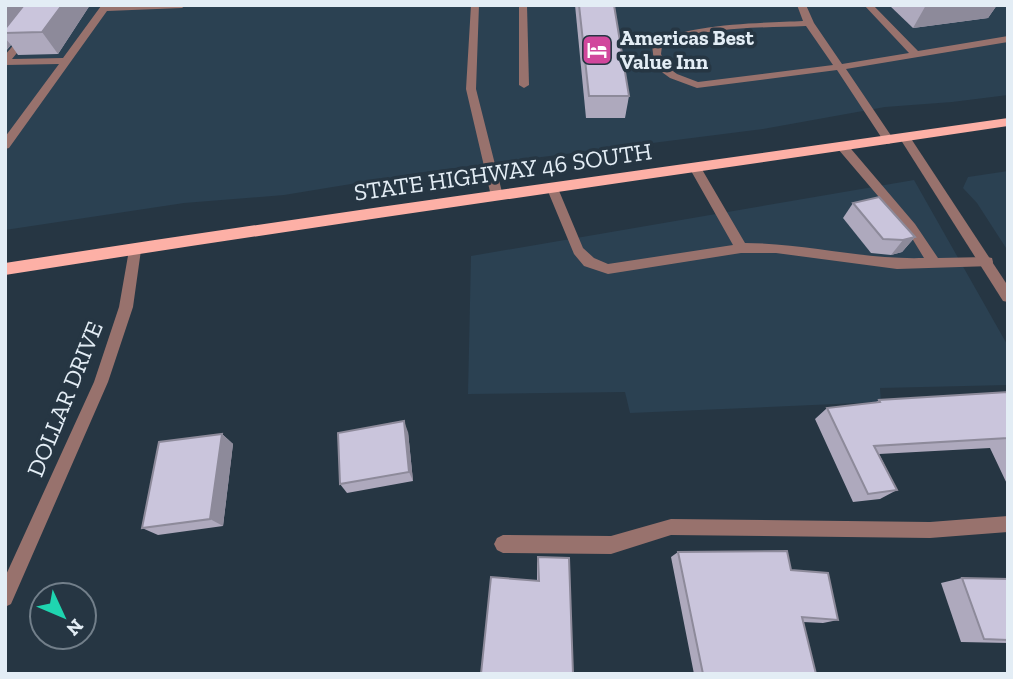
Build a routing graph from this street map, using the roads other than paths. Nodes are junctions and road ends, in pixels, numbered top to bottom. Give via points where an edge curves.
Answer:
1 (183, 5) edge
2 (475, 5) edge
3 (523, 5) edge
4 (801, 5) edge
5 (868, 5) edge
6 (149, 6) edge
7 (105, 7) edge
8 (809, 23) junction
9 (35, 24) edge
10 (1008, 39) edge
11 (915, 53) junction
12 (66, 61) junction
13 (5, 62) edge
14 (841, 66) junction
15 (524, 85) dead end
16 (1008, 122) edge
17 (904, 137) junction
18 (889, 140) junction
19 (5, 145) edge
20 (842, 146) junction
21 (696, 169) junction
22 (553, 190) junction
23 (498, 196) junction
24 (741, 248) junction
25 (135, 250) junction
26 (934, 262) junction
27 (987, 262) junction
28 (5, 269) edge
29 (1008, 297) edge
30 (1008, 524) edge
31 (503, 544) dead end
32 (5, 598) edge

1 - 6 street
2 - 23 street via 471,89
3 - 15 street
4 - 8 street
5 - 11 street
6 - 7 street
7 - 12 street
8 - 14 street
8 - 14 street via 667,38 657,45 656,56 661,69 696,85
9 - 13 street
10 - 11 street
11 - 14 street
12 - 13 street
12 - 19 street
14 - 18 street
16 - 17 main road, STATE HIGHWAY 46 SOUTH
17 - 18 main road, STATE HIGHWAY 46 SOUTH
17 - 27 street
18 - 20 main road, STATE HIGHWAY 46 SOUTH
20 - 21 main road, STATE HIGHWAY 46 SOUTH
20 - 26 street via 911,227
21 - 22 main road, STATE HIGHWAY 46 SOUTH
21 - 24 street
22 - 23 main road, STATE HIGHWAY 46 SOUTH
22 - 24 street via 578,251 589,262 608,269
23 - 25 main road, STATE HIGHWAY 46 SOUTH
24 - 26 street via 776,248 897,264
25 - 28 main road, STATE HIGHWAY 46 SOUTH
25 - 32 street, DOLLAR DRIVE via 126,307 101,383
26 - 27 street
27 - 29 street
30 - 31 street via 930,530 671,527 611,545

